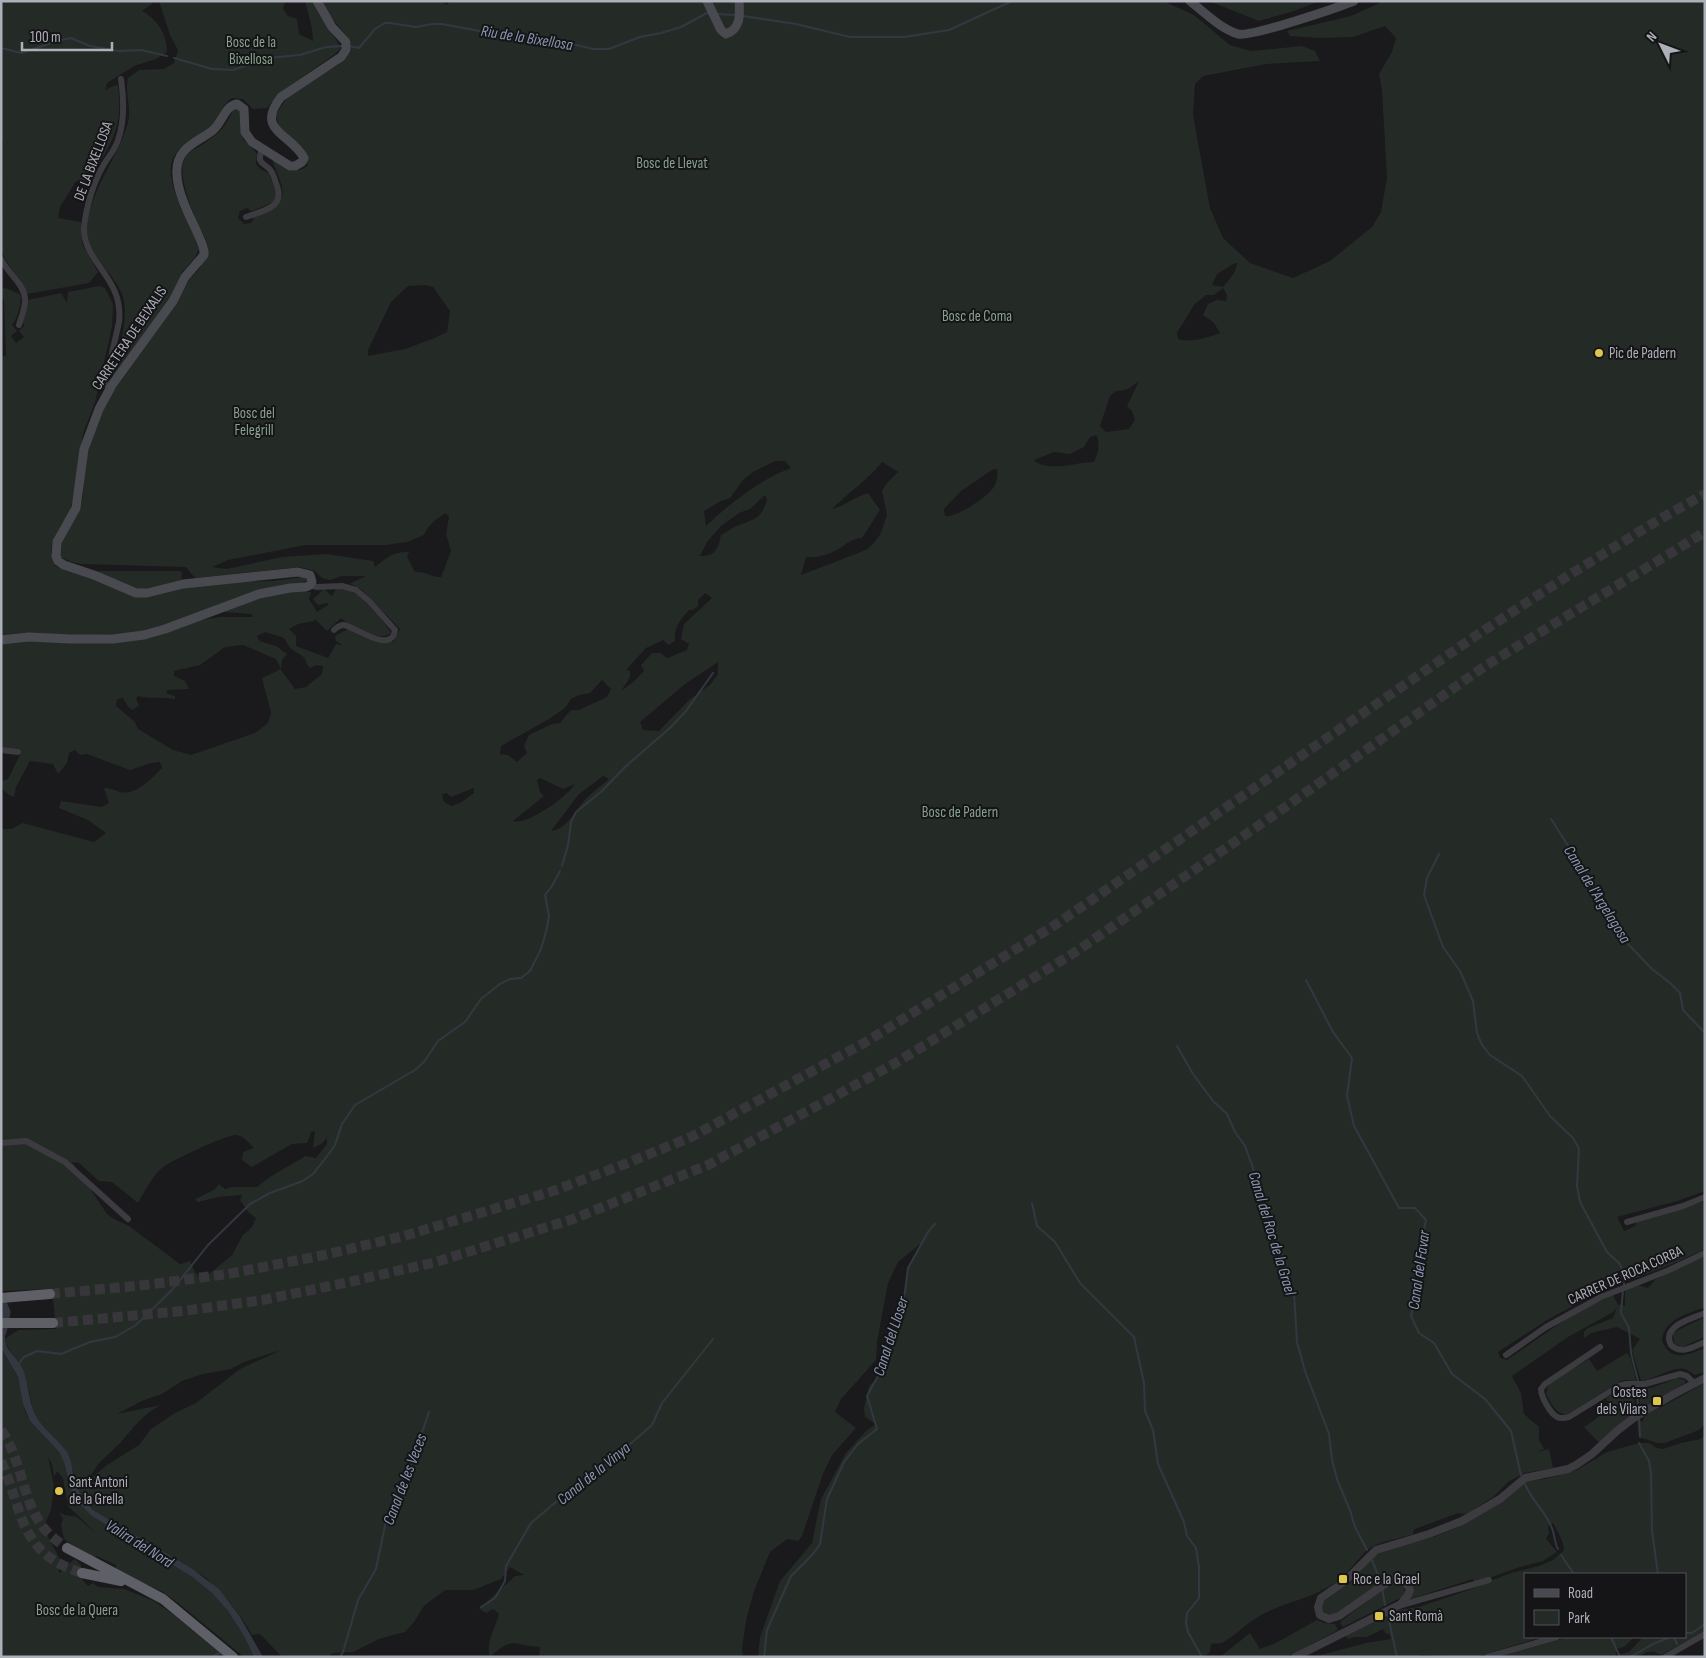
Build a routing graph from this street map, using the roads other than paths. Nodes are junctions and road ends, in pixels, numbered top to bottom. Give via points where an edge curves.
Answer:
1 (317, 1) edge
2 (707, 1) edge
3 (739, 1) edge
4 (1190, 1) edge
5 (1354, 1) edge
6 (121, 79) dead end
7 (262, 149) junction
8 (246, 217) dead end
9 (1, 259) edge
10 (19, 325) dead end
11 (109, 391) junction
12 (310, 585) junction
13 (334, 630) dead end
14 (1, 640) edge
15 (1, 750) edge
16 (18, 752) dead end
17 (1, 1142) edge
18 (1705, 1197) edge
19 (128, 1219) dead end
20 (1627, 1222) dead end
21 (1705, 1253) edge
22 (50, 1294) tunnel mouth
23 (1, 1298) edge
24 (1705, 1313) edge
25 (1, 1323) edge
26 (53, 1323) tunnel mouth
27 (1705, 1342) edge
28 (1600, 1347) dead end
29 (1506, 1355) dead end
30 (1705, 1378) edge
31 (1694, 1383) junction
32 (67, 1548) tunnel mouth
33 (82, 1573) tunnel mouth
34 (1489, 1580) dead end
35 (137, 1585) junction
36 (1394, 1607) junction
37 (1705, 1634) edge
38 (1553, 1638) edge
39 (233, 1657) edge
40 (1295, 1657) edge
41 (1487, 1657) edge
42 (1665, 1657) edge

1 - 7 main road, CARRETERA DE BEIXALIS via 332,27 346,42 346,50 341,57 281,97 274,106 275,127 302,153 302,162 290,166
2 - 3 main road via 726,34 738,23
4 - 5 main road via 1214,20 1240,34 1257,32
6 - 11 street, DE LA BIXELLOSA via 124,108 121,132 98,176 84,229 89,251 109,278 118,298 119,322 106,380
7 - 8 street via 261,164 272,172 280,196 272,207
7 - 11 main road, CARRETERA DE BEIXALIS via 248,137 244,110 237,104 230,107 215,129 181,155 177,179 204,255 185,277 173,301
9 - 10 street via 24,296
11 - 12 main road, CARRETERA DE BEIXALIS via 84,449 76,508 57,542 58,561 136,593 184,584 298,572 310,575
12 - 13 street via 356,590 395,630 393,637 383,640 364,636 344,625
12 - 14 main road via 259,594 144,635 113,639 29,637
15 - 16 street
17 - 19 street via 26,1141 65,1162
18 - 20 street
21 - 29 street, CARRER DE ROCA CORBA via 1601,1297 1546,1327
22 - 23 highway
24 - 27 street via 1676,1326 1668,1338 1670,1346 1679,1351
25 - 26 highway
28 - 31 street via 1544,1384 1542,1395 1553,1414 1563,1419 1569,1417 1626,1384 1645,1384 1680,1374
30 - 31 street
31 - 36 street via 1626,1423 1576,1465 1524,1478 1500,1499 1462,1521 1376,1550 1344,1582 1322,1598 1318,1607 1324,1618 1333,1619 1396,1579 1410,1590
32 - 35 highway
33 - 35 highway
34 - 36 street
35 - 39 highway via 163,1598
36 - 40 street
37 - 42 street
38 - 41 street

